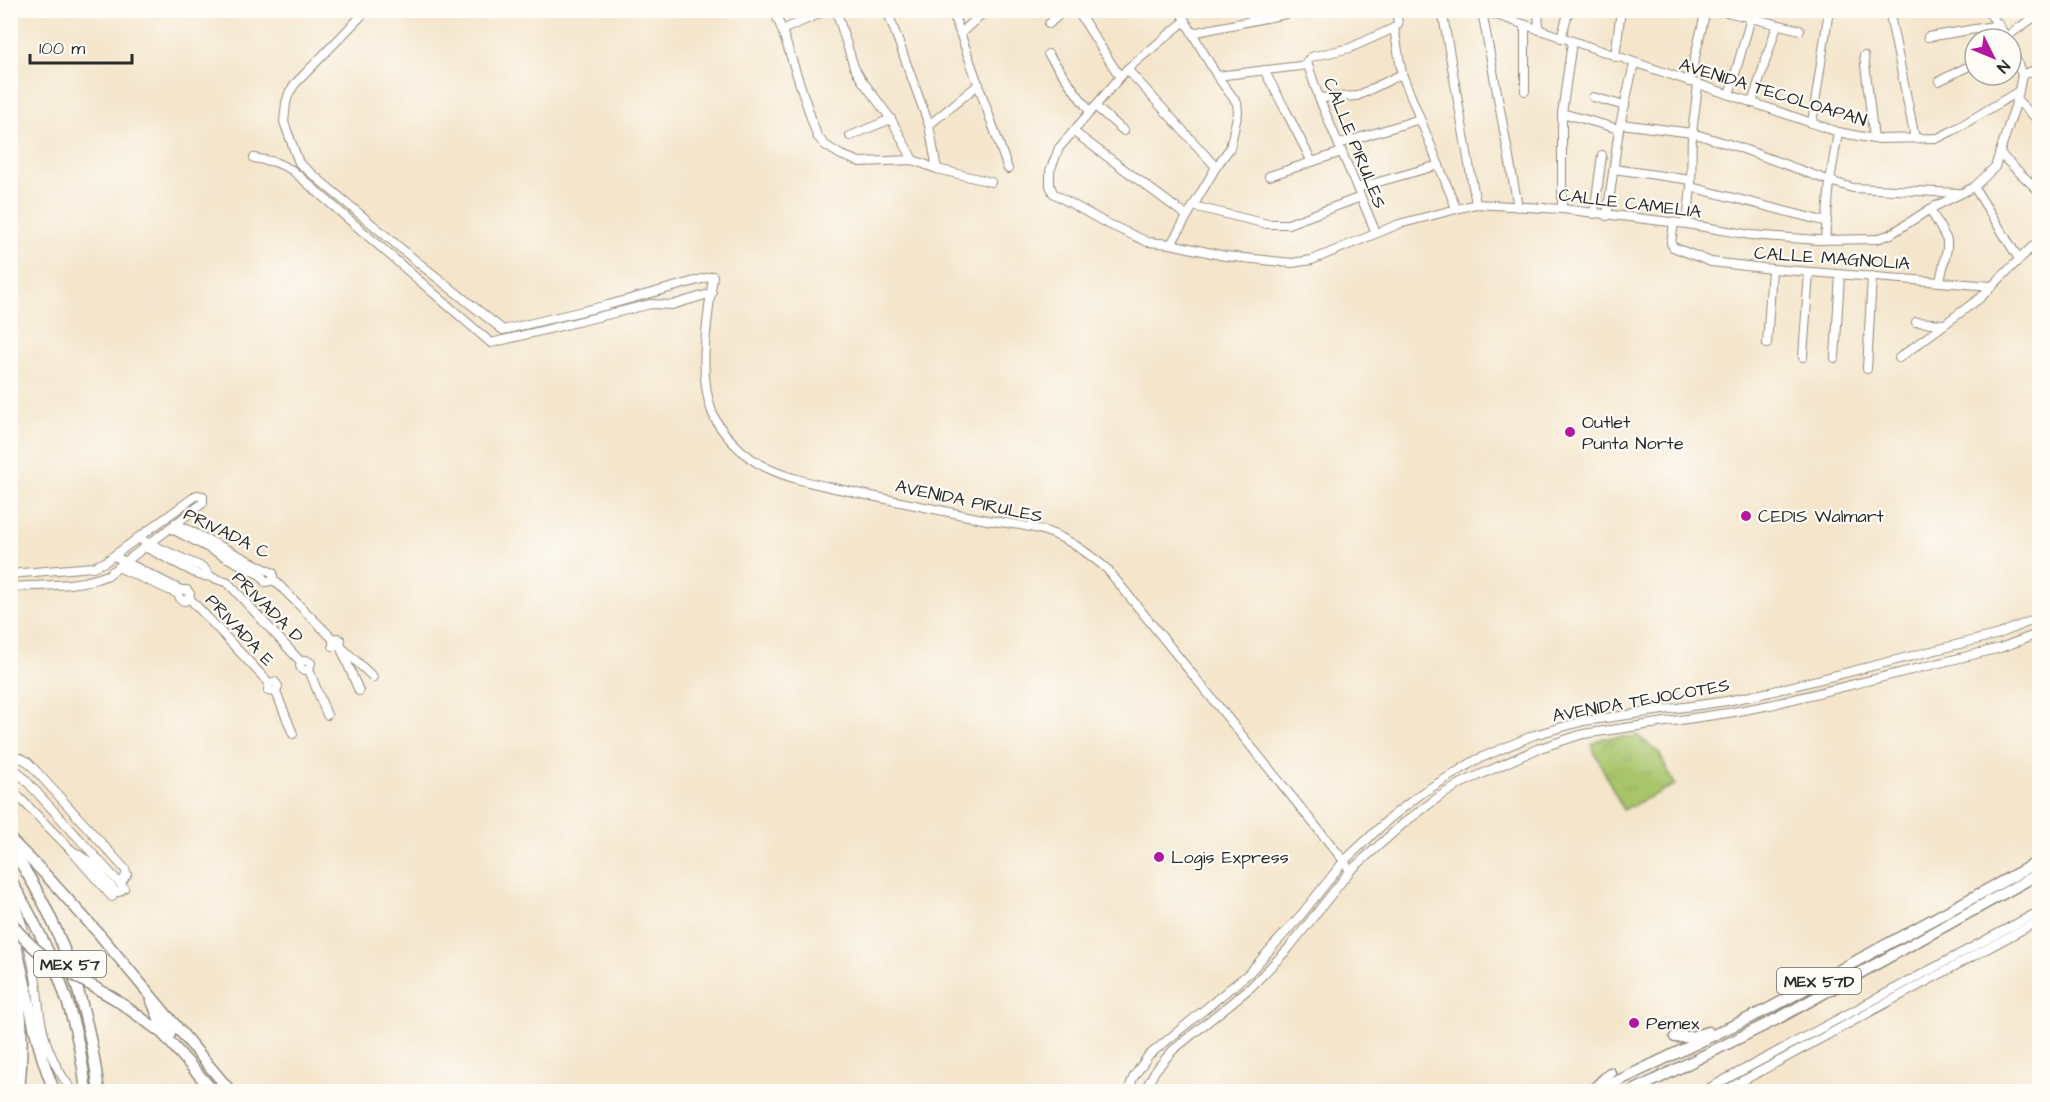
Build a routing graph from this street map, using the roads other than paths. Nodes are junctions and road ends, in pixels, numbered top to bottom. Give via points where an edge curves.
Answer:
1 (367, 10) edge
2 (774, 10) edge
3 (828, 10) edge
4 (836, 10) edge
5 (887, 10) edge
6 (952, 10) edge
7 (986, 10) edge
8 (1064, 10) edge
9 (1077, 10) edge
10 (1181, 10) edge
11 (1305, 10) edge
12 (1395, 10) edge
13 (1442, 10) edge
14 (1538, 10) edge
15 (1569, 10) edge
16 (1622, 10) edge
17 (1706, 10) edge
18 (1719, 10) edge
19 (1829, 10) edge
20 (1889, 10) edge
21 (1986, 10) edge
22 (1482, 11) edge
23 (2040, 13) edge
24 (811, 14) edge
25 (1751, 18) junction
26 (1185, 21) junction
27 (1049, 24) dead end
28 (1777, 25) junction
29 (1999, 25) joint
30 (1525, 26) junction
31 (2022, 27) edge
32 (1394, 28) junction
33 (781, 29) junction
34 (1539, 30) junction
35 (1800, 30) dead end
36 (962, 33) junction
37 (1192, 33) junction
38 (1928, 37) dead end
39 (1561, 38) junction
40 (1572, 42) junction
41 (1048, 54) dead end
42 (1864, 56) dead end
43 (1615, 57) junction
44 (1634, 64) junction
45 (1308, 65) junction
46 (2040, 68) edge
47 (1127, 69) junction
48 (1963, 69) edge
49 (1264, 70) junction
50 (1402, 74) junction
51 (2023, 75) edge
52 (1217, 76) junction
53 (1120, 77) junction
54 (1940, 81) dead end
55 (979, 84) junction
56 (1693, 84) junction
57 (2020, 87) edge
58 (1526, 91) dead end
59 (2019, 91) junction
60 (1729, 95) junction
61 (1593, 97) dead end
62 (1319, 98) junction
63 (2017, 100) junction
64 (1752, 103) junction
65 (1625, 106) junction
66 (1093, 109) junction
67 (1562, 113) junction
68 (891, 119) junction
69 (1420, 119) junction
70 (2040, 122) edge
71 (1812, 123) junction
72 (929, 125) junction
73 (1620, 126) junction
74 (1124, 131) dead end
75 (1074, 132) junction
76 (1838, 132) junction
77 (1692, 134) junction
78 (850, 135) dead end
79 (1915, 138) junction
80 (1874, 139) junction
81 (1341, 148) junction
82 (2000, 154) junction
83 (1602, 155) dead end
84 (254, 158) dead end
85 (913, 160) junction
86 (1312, 162) junction
87 (299, 163) junction
88 (1438, 165) junction
89 (1216, 166) junction
90 (937, 169) junction
91 (1008, 169) dead end
92 (1614, 169) junction
93 (292, 171) junction
94 (1269, 176) dead end
95 (1830, 181) junction
96 (991, 182) dead end
97 (1691, 183) junction
98 (1974, 187) junction
99 (1357, 188) junction
100 (2040, 192) edge
101 (1960, 193) junction
102 (1361, 197) junction
103 (1476, 204) junction
104 (1193, 206) junction
105 (1518, 207) junction
106 (1456, 208) junction
107 (1562, 209) junction
108 (1930, 209) junction
109 (1594, 214) junction
110 (1187, 216) junction
111 (1607, 216) junction
112 (1827, 222) junction
113 (1674, 223) junction
114 (1687, 224) junction
115 (1376, 233) junction
116 (2040, 239) edge
117 (1825, 240) junction
118 (1171, 244) junction
119 (2019, 260) junction
120 (1772, 269) junction
121 (1809, 272) junction
122 (1840, 274) junction
123 (1872, 276) junction
124 (1940, 280) junction
125 (1992, 286) junction
126 (711, 293) junction
127 (609, 309) junction
128 (1917, 322) dead end
129 (1943, 324) junction
130 (1767, 344) dead end
131 (1803, 357) dead end
132 (1899, 357) dead end
133 (1835, 358) dead end
134 (1867, 369) dead end
135 (162, 520) junction
136 (173, 526) junction
137 (137, 538) junction
138 (148, 545) junction
139 (114, 556) junction
140 (123, 565) junction
141 (10, 573) edge
142 (10, 587) edge
143 (2040, 617) edge
144 (2040, 633) edge
145 (340, 646) junction
146 (373, 677) dead end
147 (359, 691) dead end
148 (327, 715) dead end
149 (293, 734) dead end
150 (1522, 739) junction
151 (1525, 754) junction
152 (10, 761) edge
153 (10, 788) edge
154 (10, 839) edge
155 (10, 847) edge
156 (70, 849) junction
157 (1344, 861) junction
158 (2040, 861) edge
159 (1350, 872) junction
160 (2040, 873) edge
161 (10, 879) edge
162 (121, 883) junction
163 (10, 891) edge
164 (112, 897) dead end
165 (2040, 911) edge
166 (2040, 920) edge
167 (10, 921) edge
168 (10, 925) edge
169 (10, 950) edge
170 (149, 993) junction
171 (1772, 1007) junction
172 (10, 1025) edge
173 (1675, 1037) dead end
174 (207, 1062) junction
175 (10, 1067) edge
176 (1610, 1073) dead end
177 (210, 1088) edge
178 (72, 1089) edge
179 (19, 1092) edge
180 (55, 1092) edge
181 (87, 1092) edge
182 (99, 1092) edge
183 (231, 1092) edge
184 (239, 1092) edge
185 (1128, 1092) edge
186 (1144, 1092) edge
187 (1589, 1092) edge
188 (1595, 1092) edge
189 (1631, 1092) edge
190 (1702, 1092) edge
191 (1722, 1092) edge

1 - 87 street via 289,93 284,122
2 - 33 street
3 - 24 street
4 - 68 street via 854,67
5 - 72 street
6 - 36 street
7 - 36 street
8 - 27 street
9 - 53 street
10 - 26 street
11 - 37 street
12 - 32 street via 1398,24
13 - 103 street
14 - 34 street
15 - 39 street
16 - 43 street
17 - 56 street
18 - 25 street
19 - 71 street
20 - 79 street
21 - 29 street
22 - 30 street, AVENIDA TECOLOAPAN
22 - 105 street
23 - 31 street
24 - 33 street
25 - 28 street
25 - 60 street
26 - 37 street
26 - 47 street
28 - 35 street
28 - 64 street
29 - 38 street
30 - 34 street, AVENIDA TECOLOAPAN
30 - 58 street
32 - 45 street via 1350,48 1311,57
32 - 50 street
33 - 85 street via 818,136 825,144 860,162
34 - 39 street, AVENIDA TECOLOAPAN
36 - 55 street
37 - 52 street
39 - 40 street, AVENIDA TECOLOAPAN
40 - 43 street, AVENIDA TECOLOAPAN
40 - 67 street
41 - 66 street
42 - 80 street
43 - 44 street, AVENIDA TECOLOAPAN
44 - 56 street, AVENIDA TECOLOAPAN
44 - 65 street
45 - 49 street
45 - 62 street, CALLE PIRULES
46 - 51 street
47 - 53 street
47 - 89 street
48 - 54 street
49 - 52 street
49 - 86 street
50 - 62 street via 1357,96
50 - 69 street
52 - 89 street via 1238,107 1230,148
53 - 66 street
55 - 72 street
55 - 91 street
56 - 60 street, AVENIDA TECOLOAPAN
56 - 77 street
57 - 59 street
59 - 63 street, CALLE CAMELIA
59 - 79 street, AVENIDA TECOLOAPAN via 1938,138
60 - 64 street, AVENIDA TECOLOAPAN
61 - 65 street
62 - 81 street, CALLE PIRULES
63 - 70 street
63 - 82 street, CALLE CAMELIA
64 - 71 street, AVENIDA TECOLOAPAN
65 - 73 street
66 - 74 street
66 - 75 street
67 - 73 street
67 - 107 street
68 - 78 street
68 - 85 street
69 - 81 street
69 - 88 street
71 - 76 street, AVENIDA TECOLOAPAN
72 - 90 street
73 - 77 street
73 - 92 street
75 - 110 street
75 - 118 street, CALLE CAMELIA via 1059,148 1050,171 1053,193 1136,238
76 - 80 street, AVENIDA TECOLOAPAN
76 - 95 street
77 - 95 street
77 - 97 street
79 - 80 street, AVENIDA TECOLOAPAN
81 - 86 street
81 - 99 street, CALLE PIRULES
82 - 98 street, CALLE CAMELIA via 1995,167
82 - 100 street
83 - 109 street
84 - 93 street via 275,162
85 - 90 street
86 - 94 street
87 - 93 street
87 - 127 street via 503,330
88 - 99 street
88 - 106 street
89 - 104 street
90 - 96 street
92 - 97 street
92 - 111 street
93 - 127 street via 491,343
95 - 101 street via 1853,188
95 - 112 street
97 - 112 street
97 - 114 street
98 - 101 street, CALLE CAMELIA
98 - 119 street
99 - 102 street, CALLE PIRULES
101 - 108 street, CALLE CAMELIA
102 - 104 street via 1288,224 1267,224
102 - 115 street, CALLE PIRULES
103 - 105 street, CALLE CAMELIA
103 - 106 street, CALLE CAMELIA
104 - 110 street
105 - 107 street, CALLE CAMELIA
106 - 115 street, CALLE CAMELIA
107 - 109 street, CALLE CAMELIA
108 - 117 street, CALLE CAMELIA via 1877,239
108 - 124 street via 1947,240
109 - 111 street, CALLE CAMELIA
110 - 118 street
111 - 113 street, CALLE CAMELIA
112 - 117 street
113 - 114 street, CALLE CAMELIA
113 - 120 street, CALLE MAGNOLIA via 1673,247 1711,262
114 - 117 street, CALLE CAMELIA via 1751,235
115 - 118 street, CALLE CAMELIA via 1312,260 1292,263 1225,256
116 - 119 street
119 - 125 street
120 - 121 street, CALLE MAGNOLIA
120 - 130 street
121 - 122 street, CALLE MAGNOLIA
121 - 131 street
122 - 123 street, CALLE MAGNOLIA
122 - 133 street
123 - 124 street, CALLE MAGNOLIA
123 - 134 street
124 - 125 street, CALLE MAGNOLIA
125 - 129 street
126 - 127 street via 672,305
126 - 127 street, AVENIDA PIRULES via 714,276
126 - 157 street, AVENIDA PIRULES via 704,359 706,388 712,413 745,454 782,474 1045,531 1081,547 1107,569
128 - 129 street
129 - 132 street
135 - 136 street, PRIVADA C
135 - 136 street via 197,495 203,496 203,503
135 - 137 street
136 - 138 street
136 - 145 street, PRIVADA C via 265,574 263,579 268,582 273,579 333,639 341,640
137 - 138 street, PRIVADA D
137 - 139 street
138 - 140 street
138 - 148 street, PRIVADA D via 199,575 228,583 302,662 301,668 309,670
139 - 140 street, PRIVADA E
139 - 141 street via 93,567
140 - 142 street via 80,583
140 - 149 street, PRIVADA E via 179,592 183,601 189,598 269,683 277,684 276,692
143 - 150 street, AVENIDA TEJOCOTES via 1999,634 1770,692 1584,721
144 - 151 street, AVENIDA TEJOCOTES via 2000,648 1770,705 1583,734
145 - 146 street, PRIVADA C
145 - 147 street, PRIVADA C
150 - 151 street
150 - 157 street, AVENIDA TEJOCOTES via 1476,760 1422,793
151 - 159 street, AVENIDA TEJOCOTES via 1440,796
152 - 162 street
152 - 162 street via 21,758 28,762 125,869 127,874
153 - 156 street
154 - 170 highway
155 - 182 highway, MEX 57 via 35,886 71,966 85,1012
156 - 162 street via 90,862 116,892 124,888
156 - 164 street
157 - 159 street, AVENIDA PIRULES
157 - 185 street, AVENIDA TEJOCOTES via 1249,974 1148,1056
158 - 171 highway, MEX 57D
159 - 186 street, AVENIDA TEJOCOTES via 1273,964 1235,1002 1173,1050
160 - 189 highway, MEX 57D via 1779,1018
161 - 181 highway via 65,991 79,1041
163 - 178 street via 24,928 46,1041
165 - 190 street
166 - 191 street
167 - 177 highway, bridge via 40,953 162,1033
168 - 180 highway via 38,1048
169 - 179 highway, MEX 57 via 21,1014
170 - 174 highway
170 - 177 highway via 163,1026 202,1069
171 - 173 highway via 1705,1034
171 - 188 highway, MEX 57D
172 - 175 highway
174 - 183 highway
174 - 184 street
176 - 187 highway

